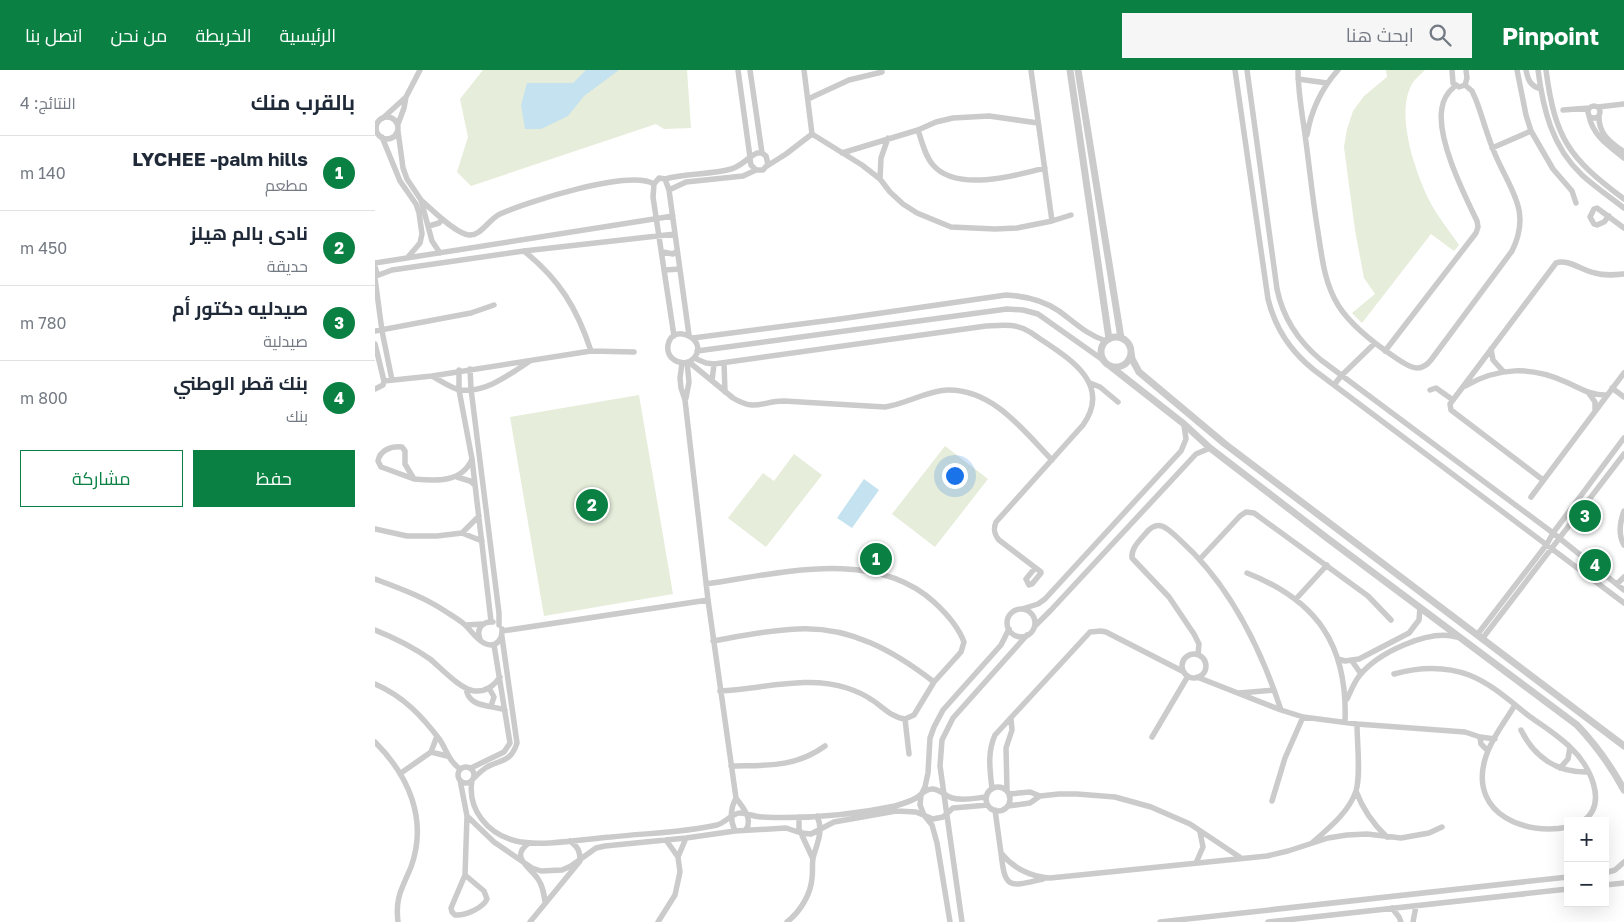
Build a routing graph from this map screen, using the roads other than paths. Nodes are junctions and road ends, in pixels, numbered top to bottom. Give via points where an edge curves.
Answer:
1 (421, 70) edge
2 (738, 70) edge
3 (750, 70) edge
4 (804, 70) edge
5 (1031, 70) edge
6 (1070, 70) edge
7 (1078, 70) edge
8 (1235, 70) edge
9 (1247, 70) edge
10 (1298, 70) edge
11 (1338, 70) edge
12 (1452, 70) edge
13 (1466, 70) edge
14 (1517, 70) edge
15 (1526, 70) edge
16 (1538, 70) edge
17 (1546, 70) edge
18 (882, 72) dead end
19 (1298, 79) junction
20 (1327, 83) junction
21 (1465, 85) junction
22 (1455, 86) junction
23 (1541, 89) junction
24 (406, 97) junction
25 (808, 100) junction
26 (1624, 104) edge
27 (1598, 107) junction
28 (1589, 108) junction
29 (1563, 110) dead end
30 (1599, 115) junction
31 (1589, 116) junction
32 (379, 119) edge
33 (1038, 123) junction
34 (398, 128) junction
35 (918, 130) junction
36 (1531, 132) junction
37 (378, 134) edge
38 (812, 134) junction
39 (889, 138) junction
40 (1603, 139) junction
41 (1306, 142) junction
42 (1492, 148) junction
43 (1624, 152) edge
44 (762, 153) junction
45 (843, 153) junction
46 (750, 158) junction
47 (1624, 158) edge
48 (767, 166) junction
49 (1045, 168) junction
50 (755, 170) junction
51 (665, 179) junction
52 (880, 179) junction
53 (1600, 181) junction
54 (654, 184) junction
55 (1595, 186) junction
56 (669, 190) junction
57 (1624, 199) edge
58 (421, 200) junction
59 (1576, 203) dead end
60 (1624, 208) edge
61 (1071, 214) dead end
62 (673, 216) junction
63 (1609, 216) dead end
64 (657, 218) junction
65 (442, 220) junction
66 (1052, 221) junction
67 (429, 226) junction
68 (1624, 228) edge
69 (675, 234) junction
70 (660, 236) junction
71 (677, 251) junction
72 (440, 252) junction
73 (524, 252) junction
74 (663, 252) junction
75 (408, 257) junction
76 (375, 263) edge
77 (375, 267) edge
78 (680, 269) junction
79 (665, 270) junction
80 (1624, 274) edge
81 (375, 277) edge
82 (988, 297) junction
83 (494, 306) dead end
84 (990, 310) junction
85 (375, 331) edge
86 (383, 331) junction
87 (674, 336) junction
88 (691, 336) junction
89 (1121, 338) junction
90 (1107, 340) junction
91 (1375, 343) junction
92 (375, 344) edge
93 (1491, 349) junction
94 (591, 351) junction
95 (697, 351) junction
96 (1385, 351) junction
97 (634, 352) dead end
98 (1131, 352) junction
99 (531, 360) junction
100 (1103, 360) junction
101 (688, 361) junction
102 (724, 363) junction
103 (715, 364) junction
104 (1110, 366) junction
105 (470, 369) junction
106 (459, 370) junction
107 (1503, 371) junction
108 (1624, 373) edge
109 (432, 376) junction
110 (1341, 376) junction
111 (392, 380) junction
112 (384, 381) junction
113 (712, 381) junction
114 (1621, 382) edge
115 (1090, 383) junction
116 (1335, 385) junction
117 (1613, 388) junction
118 (375, 389) edge
119 (471, 389) junction
120 (1461, 389) junction
121 (459, 390) junction
122 (1430, 390) dead end
123 (725, 392) junction
124 (1588, 392) junction
125 (1607, 395) junction
126 (1624, 397) edge
127 (1453, 400) junction
128 (1118, 402) dead end
129 (1595, 411) junction
130 (1184, 425) junction
131 (1624, 438) edge
132 (1210, 448) junction
133 (1181, 450) junction
134 (1624, 454) edge
135 (472, 459) junction
136 (1191, 459) junction
137 (1053, 460) junction
138 (405, 464) junction
139 (396, 473) junction
140 (457, 477) junction
141 (414, 479) junction
142 (1543, 480) junction
143 (475, 485) junction
144 (1531, 497) dead end
145 (1624, 511) edge
146 (479, 516) junction
147 (1112, 526) junction
148 (375, 529) edge
149 (463, 533) junction
150 (1553, 534) junction
151 (1121, 535) junction
152 (1558, 538) junction
153 (482, 541) junction
154 (1624, 545) edge
155 (1549, 546) junction
156 (1200, 559) junction
157 (1327, 565) junction
158 (1035, 568) dead end
159 (1247, 573) dead end
160 (1624, 577) edge
161 (375, 579) edge
162 (1404, 579) junction
163 (706, 584) junction
164 (1617, 584) junction
165 (1396, 589) junction
166 (1624, 590) edge
167 (1296, 599) junction
168 (708, 600) junction
169 (1624, 603) edge
170 (1420, 608) junction
171 (1022, 609) junction
172 (1391, 620) dead end
173 (491, 621) junction
174 (482, 624) junction
175 (466, 625) junction
176 (499, 625) junction
177 (1035, 626) junction
178 (1416, 626) junction
179 (1009, 629) junction
180 (375, 630) edge
181 (502, 633) junction
182 (1027, 635) junction
183 (1405, 636) junction
184 (1480, 637) junction
185 (1422, 638) junction
186 (1460, 638) junction
187 (480, 639) junction
188 (1397, 640) junction
189 (713, 641) junction
190 (494, 644) junction
191 (1409, 644) junction
192 (1401, 648) junction
193 (1198, 655) junction
194 (1338, 659) junction
195 (1352, 661) junction
196 (1186, 674) junction
197 (1361, 674) junction
198 (1395, 674) dead end
199 (500, 677) junction
200 (1197, 677) junction
201 (934, 682) junction
202 (375, 684) edge
203 (466, 688) junction
204 (489, 688) junction
205 (1274, 690) junction
206 (720, 691) junction
207 (1237, 693) junction
208 (1346, 701) junction
209 (1515, 705) junction
210 (491, 706) junction
211 (505, 710) junction
212 (1281, 710) junction
213 (1303, 717) junction
214 (905, 719) junction
215 (1011, 719) junction
216 (1345, 722) junction
217 (1357, 724) junction
218 (1521, 730) dead end
219 (437, 736) junction
220 (1151, 737) dead end
221 (1480, 737) junction
222 (1495, 739) junction
223 (375, 742) edge
224 (825, 746) dead end
225 (1624, 746) edge
226 (1570, 747) junction
227 (1487, 750) junction
228 (431, 752) junction
229 (909, 754) dead end
230 (447, 756) junction
231 (731, 766) junction
232 (471, 768) junction
233 (1560, 768) junction
234 (460, 769) junction
235 (1589, 772) junction
236 (401, 773) junction
237 (473, 779) junction
238 (460, 780) junction
239 (992, 789) junction
240 (1624, 790) edge
241 (1356, 791) junction
242 (1008, 792) junction
243 (944, 794) junction
244 (921, 795) junction
245 (1040, 796) junction
246 (986, 797) junction
247 (736, 798) junction
248 (971, 798) junction
249 (1272, 801) dead end
250 (988, 805) junction
251 (972, 806) junction
252 (1008, 806) junction
253 (995, 810) junction
254 (946, 813) junction
255 (747, 815) junction
256 (924, 815) junction
257 (467, 816) junction
258 (817, 816) junction
259 (731, 817) junction
260 (799, 817) junction
261 (1586, 817) edge
262 (1564, 827) edge
263 (1442, 828) dead end
264 (746, 830) junction
265 (820, 830) junction
266 (1199, 830) junction
267 (735, 831) junction
268 (801, 833) junction
269 (1387, 837) junction
270 (685, 838) junction
271 (570, 840) junction
272 (665, 840) junction
273 (529, 843) junction
274 (1309, 845) junction
275 (1001, 853) junction
276 (678, 856) junction
277 (1241, 858) junction
278 (813, 859) junction
279 (580, 861) junction
280 (1624, 862) edge
281 (523, 863) junction
282 (1196, 863) junction
283 (1609, 872) edge
284 (465, 875) junction
285 (1564, 877) edge
286 (1050, 878) junction
287 (1624, 883) edge
288 (1609, 885) edge
289 (1564, 889) edge
290 (545, 902) junction
291 (1416, 906) junction
292 (1392, 908) junction
293 (1190, 921) edge
294 (398, 922) edge
295 (530, 922) edge
296 (658, 922) edge
297 (787, 922) edge
298 (950, 922) edge
299 (962, 922) edge
300 (1160, 922) edge
301 (1268, 922) edge
302 (1401, 922) edge
303 (1413, 922) edge

1 - 24 street
2 - 46 street
3 - 44 street
4 - 25 street
5 - 33 street
6 - 90 street
7 - 89 street
8 - 116 street via 1271,309 1291,348
9 - 110 street via 1281,306 1299,340
10 - 19 street
11 - 20 street
12 - 22 street
13 - 21 street
14 - 36 street
15 - 23 street via 1529,82
16 - 23 street
17 - 53 street via 1550,101 1560,131 1577,158
18 - 25 street via 849,80
19 - 20 street
19 - 41 street
20 - 41 street via 1314,109
21 - 22 street
21 - 42 street via 1476,100
22 - 96 street via 1443,102 1441,124 1455,174 1478,227
23 - 55 street via 1544,108 1558,144 1568,160
24 - 32 street
24 - 34 street
25 - 38 street
26 - 27 street
27 - 28 street
27 - 30 street
28 - 29 street
28 - 31 street
30 - 31 street via 1593,119
30 - 40 street
31 - 40 street via 1593,130
32 - 34 street via 393,118
32 - 37 street via 376,126
33 - 35 street via 971,115 936,122
33 - 49 street
34 - 37 street via 392,138
34 - 58 street via 403,168
35 - 39 street
35 - 49 street via 927,157 942,173 953,178 999,178
36 - 42 street
36 - 59 street via 1545,157 1572,191
37 - 75 street via 419,213 420,243
38 - 45 street
38 - 48 street
39 - 45 street
39 - 52 street via 881,158
40 - 43 street
40 - 47 street
41 - 91 street via 1327,279 1343,312
42 - 96 street via 1519,207 1520,227 1513,251 1425,366 1413,368
44 - 46 street
44 - 48 street via 767,159
45 - 52 street
46 - 50 street
46 - 51 street via 728,170
48 - 50 street via 763,170
49 - 66 street
50 - 56 street via 743,176 686,182
51 - 54 street via 659,178
51 - 56 street
52 - 66 street via 912,210 951,227 995,230
53 - 55 street
53 - 57 street
54 - 64 street
54 - 65 street via 642,179 581,187 499,215 474,235 463,234
55 - 60 street
56 - 62 street
58 - 65 street
58 - 67 street
61 - 66 street
62 - 64 street
62 - 69 street
63 - 68 street
64 - 70 street
64 - 72 street
65 - 67 street
67 - 72 street via 432,241
69 - 70 street
69 - 71 street
70 - 73 street
70 - 74 street
71 - 74 street
71 - 78 street
72 - 75 street
73 - 81 street via 393,270
73 - 94 street via 562,290 583,327
74 - 79 street
75 - 76 street
77 - 81 street
78 - 79 street
78 - 88 street
79 - 87 street
80 - 93 street via 1597,274 1567,262 1556,263
81 - 86 street
82 - 84 street
82 - 88 street
82 - 90 street via 1017,296 1039,301 1088,333
83 - 86 street
84 - 95 street
84 - 100 street via 1023,310 1038,314
85 - 86 street
86 - 111 street
87 - 88 street
87 - 101 street via 668,344 669,354 675,361
88 - 95 street
89 - 90 street
89 - 98 street
90 - 100 street via 1101,348
91 - 96 street
91 - 110 street
92 - 112 street
93 - 107 street via 1493,360
93 - 120 street
94 - 97 street
94 - 99 street
95 - 101 street
98 - 104 street via 1123,366
98 - 162 street via 1139,372 1225,444
99 - 105 street
99 - 119 street via 489,385
100 - 104 street
101 - 103 street
101 - 113 street
101 - 163 street via 681,386
102 - 103 street
102 - 115 street via 953,330 1011,325 1031,332 1076,366
102 - 123 street
103 - 113 street
104 - 130 street
105 - 106 street
105 - 119 street
106 - 109 street
106 - 121 street
107 - 120 street
107 - 124 street via 1545,375
108 - 114 street
109 - 111 street
109 - 121 street
110 - 116 street
110 - 150 street
111 - 112 street
112 - 118 street
113 - 123 street
114 - 117 street
115 - 128 street via 1100,386
115 - 137 street via 1093,396 1091,412
116 - 155 street
117 - 125 street
117 - 126 street
119 - 121 street
119 - 176 street
120 - 127 street
121 - 135 street
122 - 127 street via 1436,388
123 - 137 street via 740,402 756,406 785,401 885,407 947,390 966,392 1000,408
124 - 125 street
124 - 129 street via 1595,402
125 - 129 street
127 - 142 street via 1451,410
129 - 142 street
130 - 132 street
130 - 133 street via 1186,439
131 - 150 street
132 - 136 street
132 - 165 street
133 - 136 street
133 - 147 street
134 - 152 street
135 - 140 street via 467,470
135 - 143 street
136 - 151 street
137 - 158 street via 995,522 994,527 999,540
138 - 139 street
138 - 139 street via 402,447 383,452 378,458 379,464
138 - 141 street
139 - 141 street
140 - 141 street
140 - 143 street
142 - 144 street
143 - 146 street
145 - 154 street via 1620,532
146 - 149 street
146 - 153 street
147 - 151 street
147 - 171 street via 1045,599
148 - 149 street via 407,536
149 - 153 street
150 - 152 street
150 - 155 street
151 - 177 street
152 - 155 street
152 - 164 street
153 - 173 street
155 - 169 street
155 - 184 street
156 - 157 street via 1240,516 1250,512
156 - 193 street via 1161,525 1152,527 1131,554 1134,563 1169,597 1194,634 1199,644
156 - 205 street via 1241,620
157 - 167 street
157 - 172 street via 1372,599
159 - 167 street
160 - 164 street
161 - 175 street via 428,601
162 - 165 street
162 - 184 street
163 - 168 street
163 - 201 street via 827,568 871,571 910,584 943,611 963,639 961,652
164 - 166 street
165 - 170 street
167 - 194 street via 1317,620
168 - 181 street
168 - 189 street
170 - 178 street
170 - 186 street
171 - 177 street via 1032,614
171 - 179 street via 1009,617
173 - 174 street
173 - 176 street
174 - 175 street
174 - 187 street
175 - 187 street
176 - 181 street
177 - 182 street
178 - 183 street
178 - 185 street
179 - 182 street via 1015,635
179 - 244 street via 1001,645 938,718 930,738 928,773
180 - 203 street via 411,646
181 - 190 street
181 - 237 street via 517,743 507,759 487,767
182 - 243 street via 961,708 947,729 939,766
183 - 188 street
183 - 191 street
184 - 225 street
185 - 186 street via 1441,635
185 - 191 street
186 - 240 street via 1577,725 1607,760
187 - 190 street via 486,644
188 - 192 street
188 - 195 street
189 - 201 street via 799,629 837,632 873,643
189 - 206 street
190 - 199 street
191 - 192 street
192 - 197 street
193 - 196 street via 1184,660
193 - 200 street via 1206,665 1203,674
194 - 195 street
194 - 208 street
195 - 197 street
196 - 200 street
196 - 215 street via 1106,632 1095,631 1085,636
196 - 220 street
197 - 208 street
198 - 209 street via 1425,668 1456,671 1490,685
199 - 204 street
199 - 211 street
200 - 207 street
201 - 214 street via 914,715
202 - 219 street via 409,704
203 - 204 street via 474,691
203 - 210 street via 472,701
204 - 210 street via 494,697
205 - 207 street
205 - 212 street
206 - 214 street via 796,683 828,684 853,690
206 - 231 street
207 - 212 street
208 - 216 street
209 - 222 street
209 - 226 street
210 - 211 street
211 - 232 street via 510,737 507,748
212 - 213 street
213 - 216 street
213 - 249 street via 1285,758
214 - 229 street
215 - 239 street via 1002,726 990,746
215 - 242 street via 1012,730 1006,748
216 - 217 street
217 - 221 street via 1465,732
217 - 241 street
218 - 233 street via 1532,749
219 - 228 street
219 - 230 street
221 - 222 street
221 - 227 street
222 - 227 street
223 - 236 street
224 - 231 street via 815,754 792,762
226 - 233 street via 1569,759
226 - 235 street
227 - 262 street via 1481,783 1489,804 1512,822 1526,826
228 - 230 street
228 - 236 street
230 - 234 street
231 - 247 street
232 - 234 street
232 - 237 street
233 - 235 street
234 - 238 street
235 - 261 street via 1596,800
236 - 294 street via 413,799 417,833 411,866 399,894
237 - 238 street via 466,783
237 - 273 street via 471,798 480,818 502,836
238 - 257 street
239 - 242 street via 1000,787
239 - 246 street
241 - 269 street via 1373,824
241 - 274 street via 1341,815
242 - 245 street via 1030,792
242 - 252 street
243 - 244 street via 932,789
243 - 248 street via 955,799
243 - 254 street
244 - 256 street
244 - 258 street via 895,806
245 - 252 street via 1030,803
245 - 266 street via 1077,794 1115,798 1165,813
246 - 248 street
246 - 250 street
247 - 255 street
247 - 259 street
248 - 251 street
250 - 251 street
250 - 253 street
251 - 254 street via 953,808
252 - 253 street via 1001,811
253 - 275 street
254 - 256 street via 938,819
254 - 299 street
255 - 259 street via 740,813
255 - 260 street
255 - 264 street via 749,823
256 - 265 street via 908,810 896,811 833,822
256 - 298 street via 937,843
257 - 281 street via 494,842
257 - 284 street
258 - 260 street
258 - 265 street
259 - 267 street
259 - 271 street via 722,823 688,829
260 - 268 street
263 - 269 street via 1415,836
264 - 267 street
264 - 268 street via 787,828
265 - 268 street via 811,834
265 - 278 street
266 - 277 street
266 - 282 street via 1203,847
267 - 270 street
268 - 278 street
269 - 274 street via 1347,835
270 - 272 street
270 - 276 street
271 - 273 street
271 - 279 street via 577,846
272 - 276 street
272 - 279 street via 596,848
273 - 281 street via 521,854
274 - 277 street via 1267,856
275 - 286 street via 1029,874
275 - 286 street via 1003,874 1009,882 1019,884
276 - 296 street via 680,872 675,895
277 - 282 street
278 - 297 street via 812,884 808,894 797,913
279 - 281 street via 552,872
279 - 290 street
280 - 283 street
281 - 290 street via 539,880
282 - 286 street
284 - 284 street via 484,891 487,900 481,907 455,915 451,908
285 - 293 street
287 - 288 street
289 - 291 street
290 - 295 street
291 - 292 street
291 - 303 street
292 - 301 street
292 - 302 street
293 - 300 street

